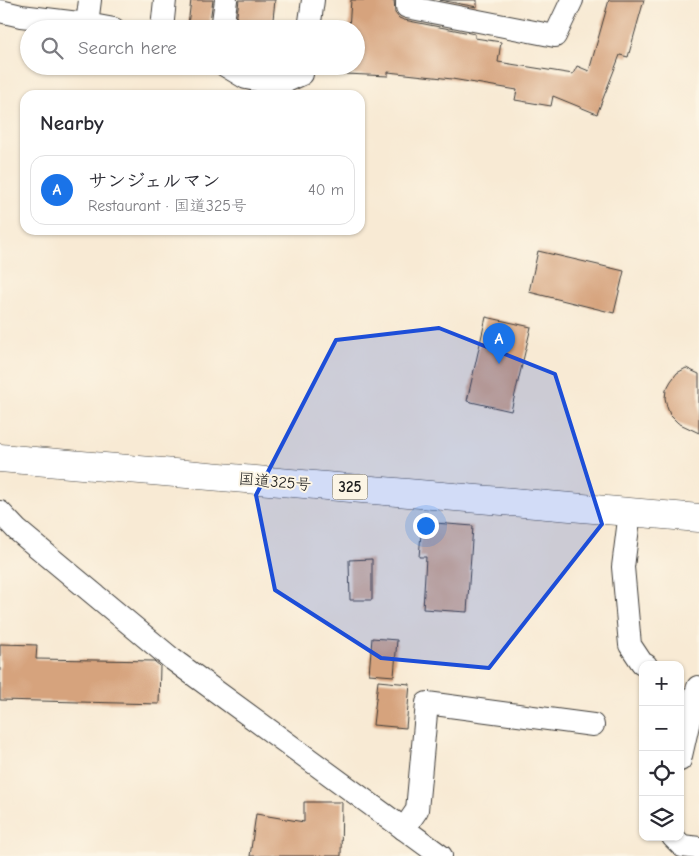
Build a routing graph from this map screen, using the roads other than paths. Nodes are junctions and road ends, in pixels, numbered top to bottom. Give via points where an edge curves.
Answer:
1 (90, 0) edge
2 (165, 0) edge
3 (226, 0) edge
4 (313, 0) edge
5 (407, 0) edge
6 (572, 0) edge
7 (15, 9) edge
8 (68, 20) edge
9 (88, 20) edge
10 (163, 20) edge
11 (223, 20) edge
12 (310, 20) edge
13 (241, 75) edge
14 (300, 75) edge
15 (0, 458) edge
16 (0, 512) edge
17 (630, 512) junction
18 (699, 518) edge
19 (641, 661) edge
20 (693, 685) edge
21 (593, 725) dead end
22 (682, 751) edge
23 (404, 829) junction
24 (677, 841) edge
25 (699, 848) edge
26 (441, 856) edge

1 - 9 street
2 - 10 street
3 - 11 street
4 - 12 street
5 - 6 street via 406,7 555,36
7 - 8 street
13 - 14 street via 280,84
15 - 17 highway, 国道325号 / 325
16 - 23 street via 17,530 172,659
17 - 18 highway, 国道325号 / 325
17 - 19 street via 623,567 630,645
20 - 22 street
21 - 23 street via 427,703 417,810
23 - 26 street
24 - 25 street via 682,846

